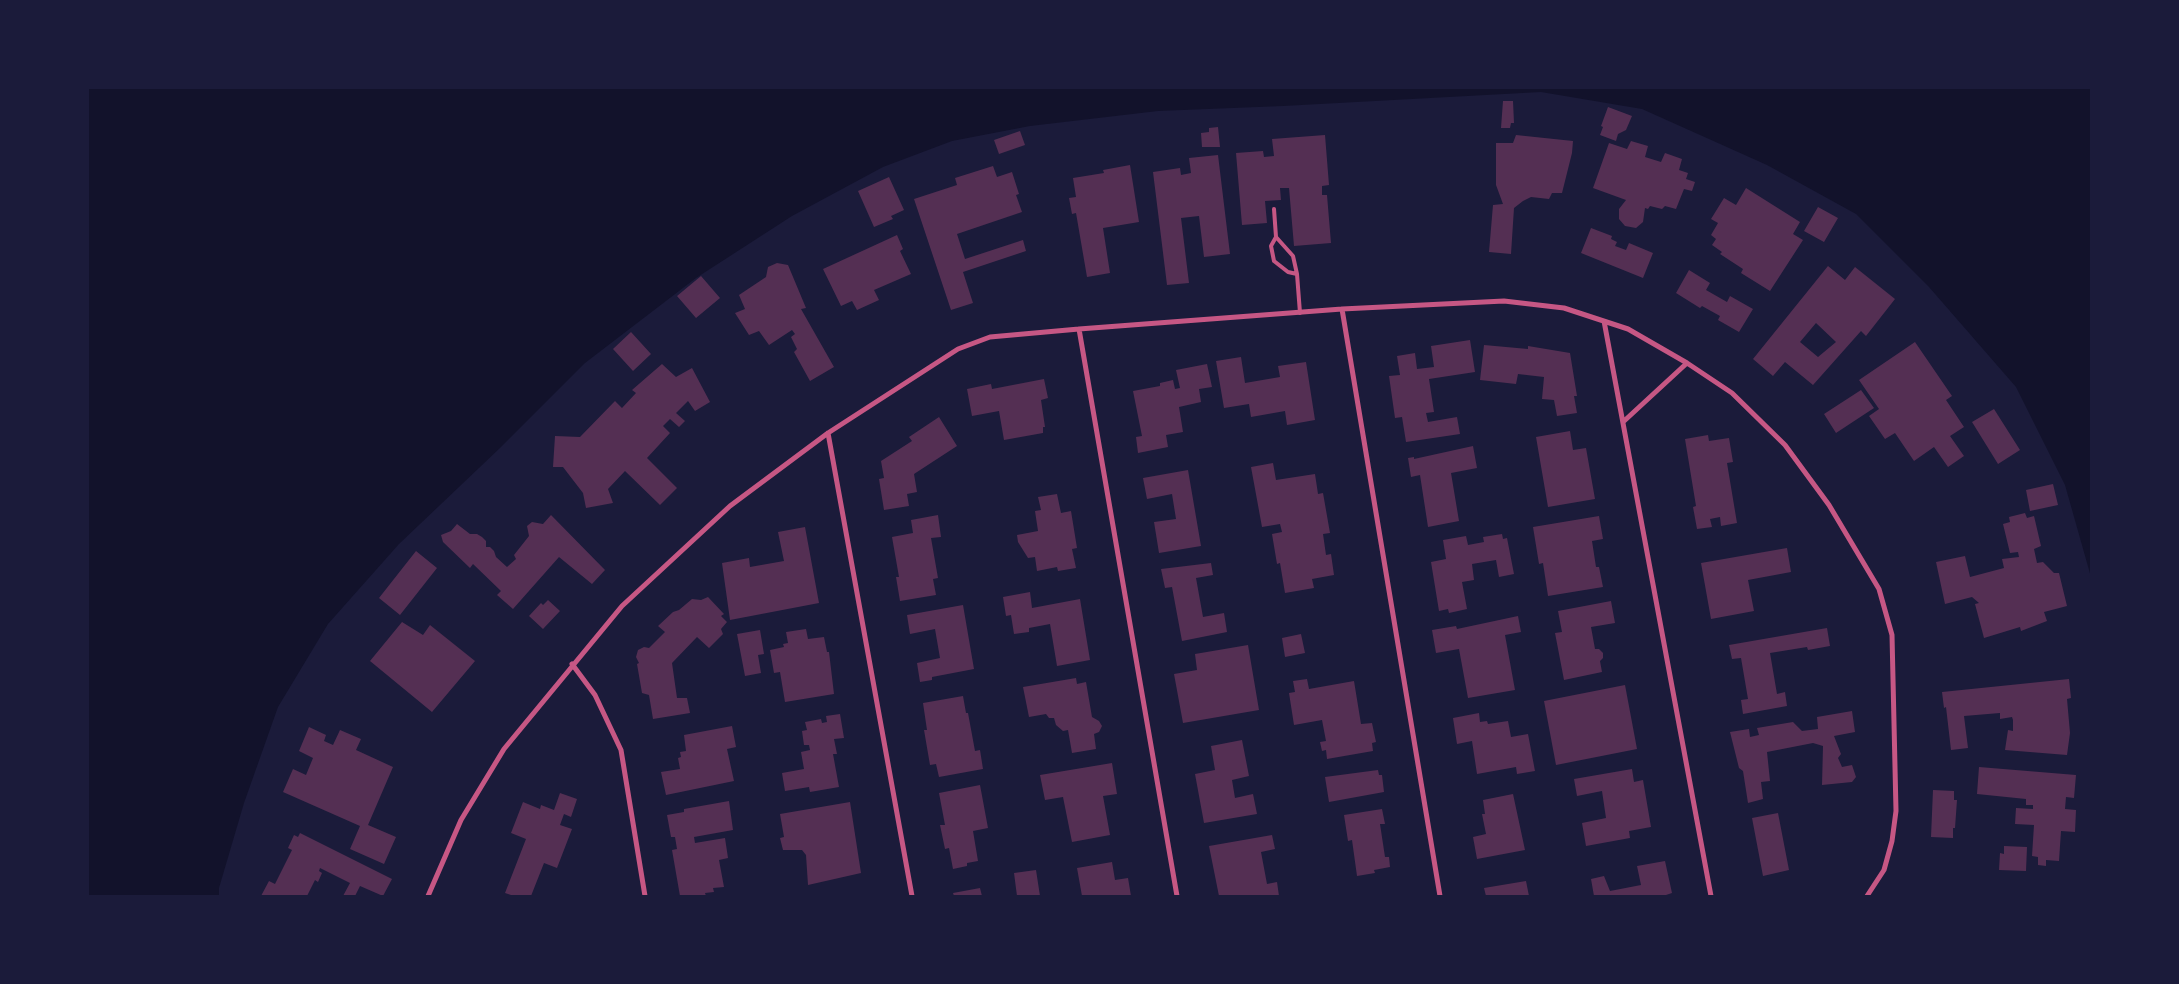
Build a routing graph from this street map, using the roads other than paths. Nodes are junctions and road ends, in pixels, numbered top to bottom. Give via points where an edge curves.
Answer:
1 (1274, 209) dead end
2 (1276, 237) junction
3 (1297, 274) junction
4 (1342, 310) junction
5 (1300, 313) junction
6 (1604, 321) junction
7 (1079, 329) junction
8 (1687, 363) junction
9 (1623, 422) junction
10 (828, 432) junction
11 (572, 664) junction
12 (428, 896) edge
13 (644, 896) edge
14 (912, 896) edge
15 (1177, 896) edge
16 (1440, 896) edge
17 (1711, 896) edge
18 (1867, 896) edge

1 - 2 lane
2 - 3 lane via 1293,256
2 - 3 lane via 1271,246 1274,261 1288,272
3 - 5 lane
4 - 5 street
4 - 6 street via 1504,301 1564,308
4 - 16 street
5 - 7 street
6 - 8 street via 1628,329
6 - 9 street
7 - 10 street via 990,337 958,349
7 - 15 street
8 - 9 street
8 - 18 street via 1732,393 1785,445 1829,505 1879,590 1892,635 1896,811 1884,870
9 - 17 street
10 - 11 street via 730,506 622,606
10 - 14 street
11 - 12 street via 504,749 461,820
11 - 13 street via 595,695 621,750

